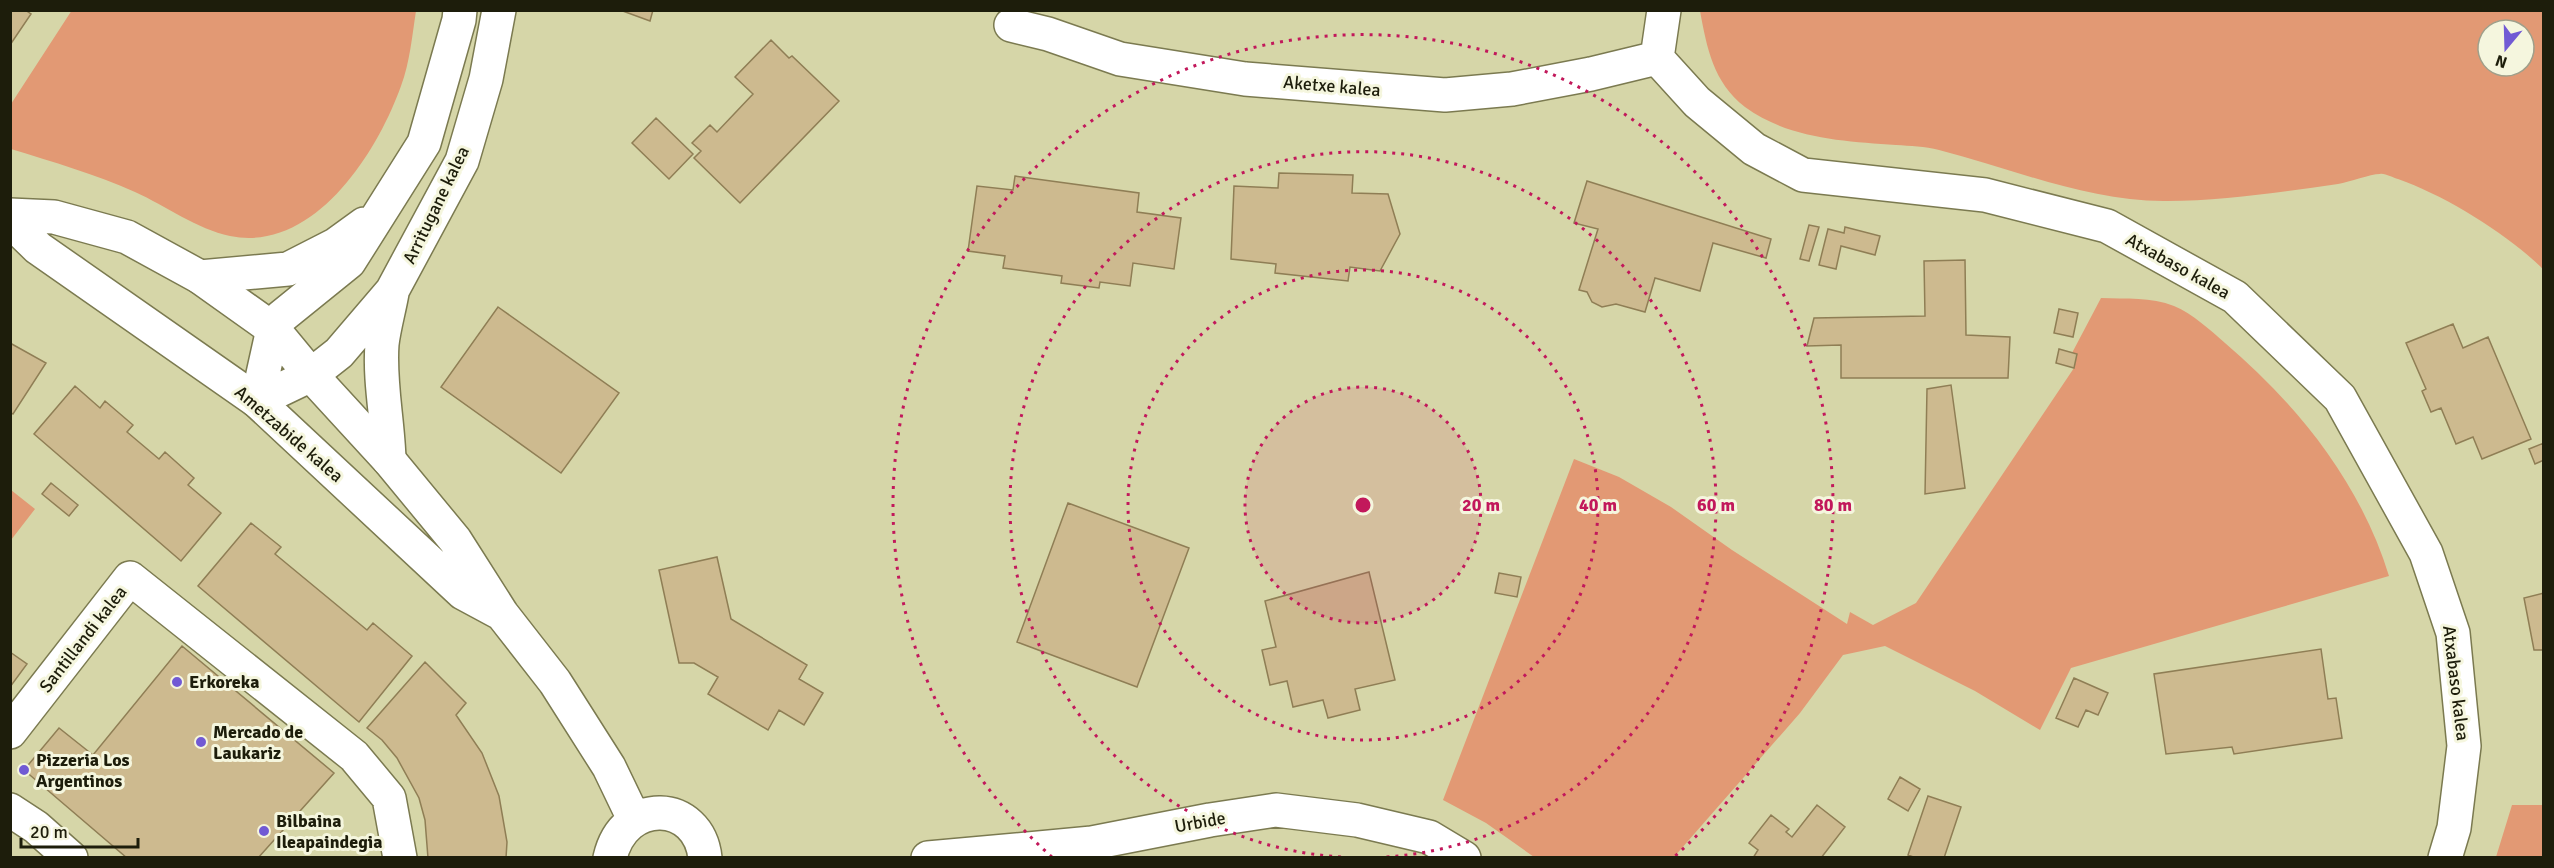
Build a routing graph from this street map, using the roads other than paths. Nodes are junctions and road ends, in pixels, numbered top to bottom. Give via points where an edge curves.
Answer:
1 (460, 10) edge
2 (499, 10) edge
3 (1664, 10) edge
4 (1011, 25) dead end
5 (1657, 58) junction
6 (10, 214) edge
7 (377, 214) junction
8 (10, 221) edge
9 (200, 277) junction
10 (392, 291) junction
11 (273, 329) junction
12 (311, 375) junction
13 (257, 401) junction
14 (389, 460) junction
15 (502, 614) junction
16 (10, 732) edge
17 (10, 810) edge
18 (634, 819) junction
19 (71, 858) edge
20 (400, 858) edge
21 (610, 858) edge
22 (705, 858) edge
23 (928, 858) edge
24 (1464, 858) edge
25 (2445, 858) edge

1 - 7 street via 424,143
2 - 10 street, Arritugane kalea via 486,79 462,161
3 - 5 street
4 - 5 street, Aketxe kalea via 1120,59 1222,76 1445,95 1512,89
5 - 25 street, Atxabaso kalea via 1697,102 1755,148 1803,175 1985,195 2107,226 2235,297 2340,399 2426,553 2453,633 2464,746 2454,828
6 - 9 street via 54,217 127,237
7 - 9 street via 334,245 288,269
7 - 11 street via 349,262 281,317
8 - 13 street, Ametzabide kalea via 38,248
9 - 11 street
10 - 12 street via 339,353
10 - 14 street via 382,343
11 - 12 street, Ametzabide kalea
11 - 13 street
12 - 13 street
12 - 14 street, Ametzabide kalea
13 - 15 street, Ametzabide kalea via 463,593
14 - 15 street, Ametzabide kalea via 455,540
15 - 18 street, Ametzabide kalea via 555,682 609,766
16 - 20 street, Santillandi kalea via 130,578 354,756 389,798
17 - 19 street
18 - 21 street via 613,843
18 - 22 street via 647,814 675,816 698,834
23 - 24 street, Urbide via 1092,843 1276,810 1357,820 1429,837

